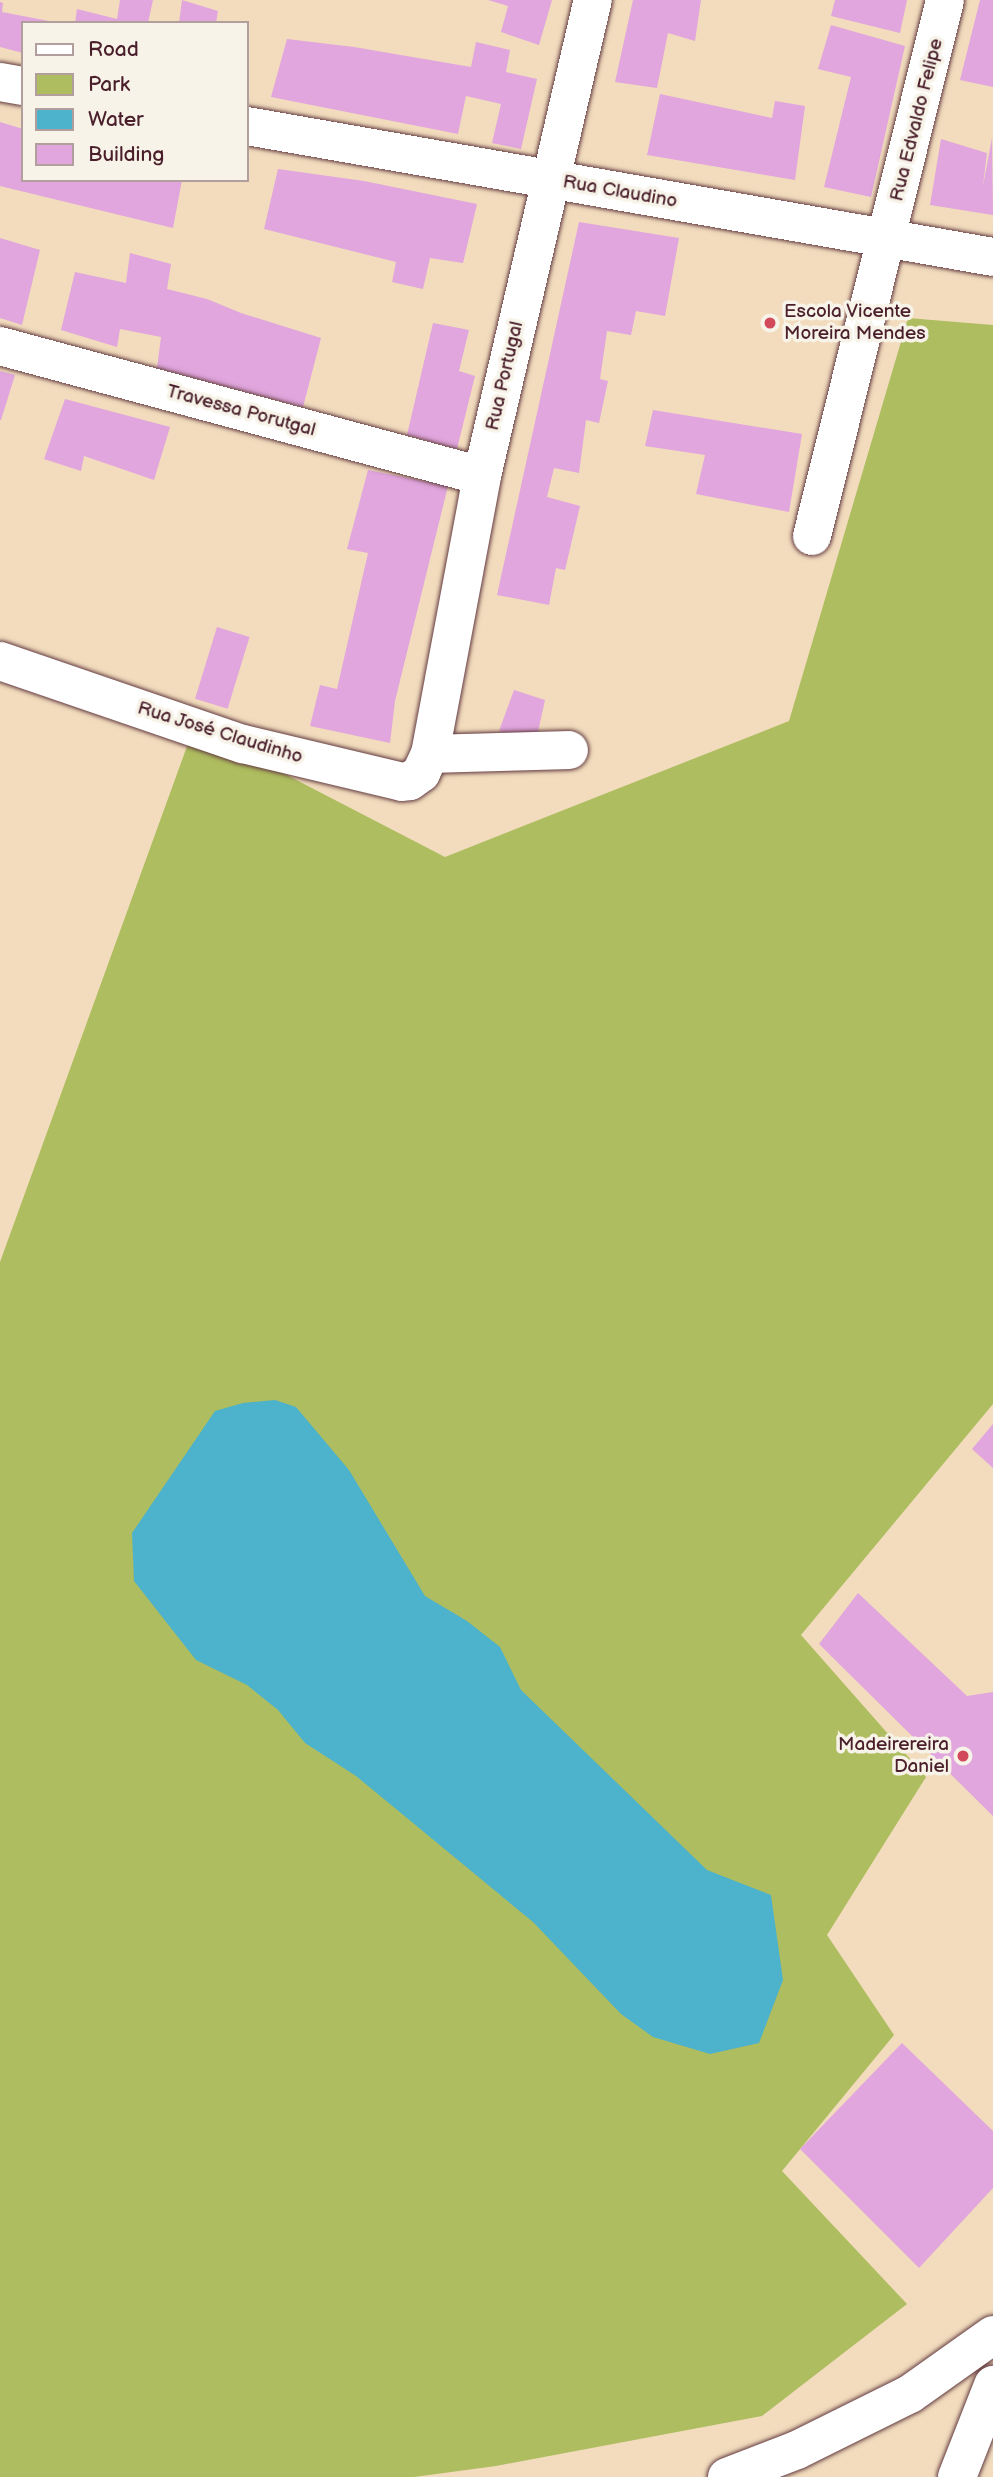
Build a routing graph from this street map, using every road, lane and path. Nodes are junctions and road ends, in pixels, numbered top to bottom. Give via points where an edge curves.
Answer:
1 (593, 0) edge
2 (945, 0) edge
3 (0, 82) edge
4 (21, 86) edge
5 (248, 126) edge
6 (549, 180) junction
7 (887, 240) junction
8 (993, 257) edge
9 (0, 346) edge
10 (482, 476) junction
11 (812, 536) dead end
12 (0, 662) edge
13 (569, 750) dead end
14 (430, 754) junction
15 (993, 2335) edge
16 (993, 2385) edge
17 (727, 2477) edge
18 (957, 2477) edge

1 - 6 street, Rua Portugal
2 - 7 street, Rua Edvaldo Felipe
3 - 4 street
5 - 6 street, Rua Claudino
6 - 7 street, Rua Claudino
6 - 10 street, Rua Portugal
7 - 8 street, Rua Claudino
7 - 11 street, Rua Edvaldo Felipe
9 - 10 street, Travessa Porutgal
10 - 14 street, Rua Portugal
12 - 14 street, Rua José Claudinho via 243,744 402,782 421,772
13 - 14 street
15 - 17 street via 910,2394 797,2450
16 - 18 street

